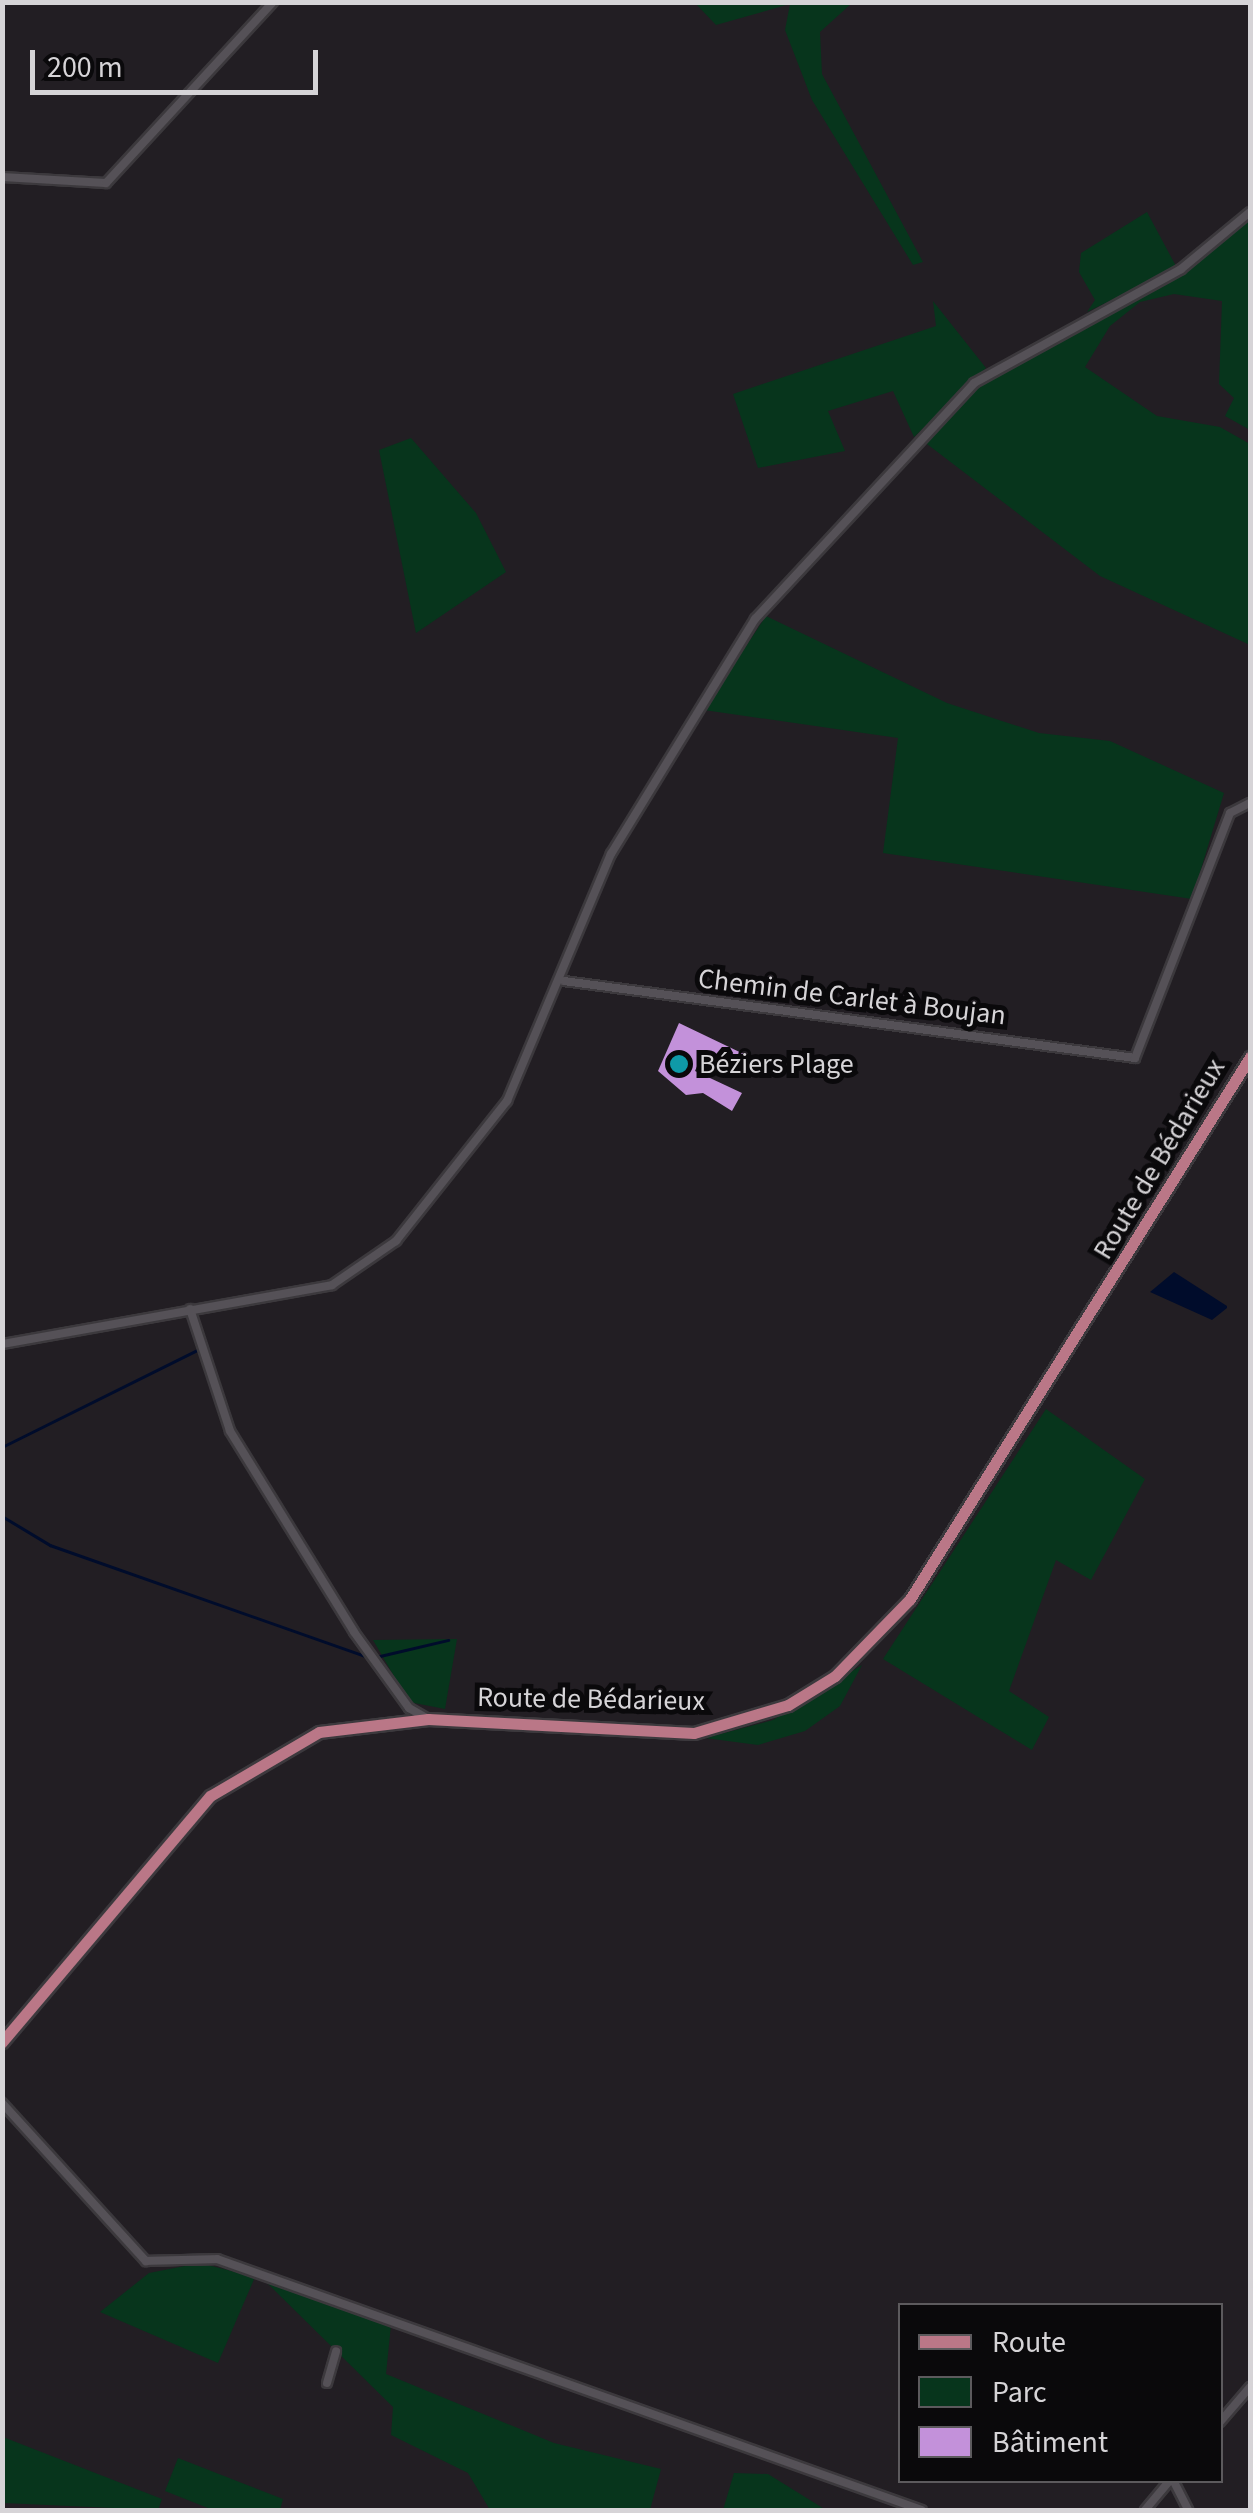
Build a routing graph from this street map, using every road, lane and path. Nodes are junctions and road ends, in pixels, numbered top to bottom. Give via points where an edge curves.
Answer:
1 (273, 2) edge
2 (2, 176) edge
3 (1250, 212) edge
4 (1250, 803) edge
5 (564, 981) junction
6 (1250, 1057) edge
7 (190, 1309) junction
8 (2, 1344) edge
9 (428, 1719) junction
10 (50, 1981) junction
11 (2, 2034) edge
12 (2, 2042) edge
13 (2, 2104) edge
14 (336, 2351) dead end
15 (327, 2383) dead end
16 (1250, 2387) edge
17 (1223, 2418) edge
18 (1169, 2483) edge
19 (1174, 2483) edge
20 (922, 2510) edge
21 (1145, 2510) edge
22 (1188, 2510) edge

1 - 2 street via 106,183
3 - 5 street via 1181,269 993,368 868,492 755,619 689,724 611,854
4 - 5 street, Chemin de Carlet à Boujan via 1230,813 1135,1058
5 - 7 street via 507,1102 396,1241 332,1284
6 - 9 main road, Route de Bédarieux via 910,1598 835,1676 788,1705 694,1733
7 - 8 street
7 - 9 street via 230,1432 354,1632 409,1708
9 - 10 main road, Route de Bédarieux via 319,1732 260,1760 210,1796
10 - 11 main road, Route de Bédarieux
10 - 12 main road, Route de Bédarieux
13 - 20 street via 146,2261 230,2264
14 - 15 street
16 - 17 street
18 - 21 street
19 - 22 street

